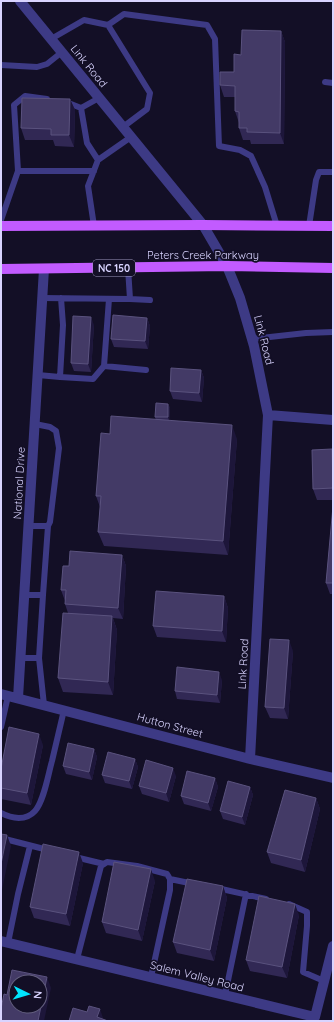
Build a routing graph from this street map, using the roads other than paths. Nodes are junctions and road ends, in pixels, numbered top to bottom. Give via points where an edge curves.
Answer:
1 (20, 1) edge
2 (108, 24) junction
3 (51, 38) junction
4 (62, 52) junction
5 (1, 65) edge
6 (325, 82) dead end
7 (333, 83) edge
8 (99, 98) junction
9 (55, 100) edge
10 (63, 100) edge
11 (81, 108) junction
12 (123, 127) junction
13 (131, 137) junction
14 (98, 160) junction
15 (18, 171) junction
16 (94, 171) junction
17 (333, 172) edge
18 (1, 220) edge
19 (203, 225) junction
20 (1, 226) edge
21 (94, 226) junction
22 (277, 226) junction
23 (309, 226) junction
24 (333, 226) edge
25 (228, 266) junction
26 (128, 268) junction
27 (333, 268) edge
28 (1, 269) edge
29 (44, 269) junction
30 (42, 298) junction
31 (61, 298) junction
32 (109, 299) junction
33 (130, 299) junction
34 (150, 300) dead end
35 (333, 332) edge
36 (252, 339) junction
37 (104, 366) junction
38 (146, 370) dead end
39 (38, 375) junction
40 (60, 377) junction
41 (268, 415) junction
42 (333, 420) edge
43 (35, 424) junction
44 (29, 526) junction
45 (48, 526) junction
46 (24, 595) junction
47 (43, 595) junction
48 (21, 658) junction
49 (39, 658) junction
50 (9, 696) edge
51 (44, 705) junction
52 (64, 710) junction
53 (1, 727) edge
54 (250, 759) junction
55 (333, 778) edge
56 (1, 813) edge
57 (1, 838) edge
58 (30, 846) junction
59 (52, 851) edge
60 (67, 855) edge
61 (104, 864) junction
62 (170, 879) junction
63 (199, 885) edge
64 (214, 888) edge
65 (246, 894) junction
66 (276, 901) edge
67 (284, 902) edge
68 (5, 942) edge
69 (333, 946) edge
70 (77, 959) junction
71 (151, 977) junction
72 (324, 981) junction
73 (225, 995) junction

1 - 3 street, Link Road
2 - 3 lane via 84,20
2 - 12 lane via 150,93 147,109
2 - 22 lane via 124,14 206,25 215,39 219,146 240,150 251,156 265,187
3 - 4 street, Link Road
4 - 5 lane via 47,64 36,67
4 - 8 street, Link Road
6 - 7 lane
8 - 11 lane
8 - 12 street, Link Road
9 - 15 lane via 25,96 14,105
10 - 11 lane
11 - 14 lane via 86,144
12 - 13 street, Link Road
13 - 14 lane
13 - 19 street, Link Road
14 - 16 lane
15 - 16 lane
15 - 18 lane
16 - 21 lane via 88,186
17 - 23 lane via 319,172
19 - 21 main road
19 - 22 main road
19 - 25 street, Link Road
20 - 21 main road
22 - 23 main road
23 - 24 main road
25 - 26 main road, Peters Creek Parkway / NC 150
25 - 27 main road, Peters Creek Parkway / NC 150
25 - 36 street, Link Road
26 - 29 main road, Peters Creek Parkway / NC 150
26 - 33 lane
28 - 29 main road, Peters Creek Parkway / NC 150
29 - 30 street, National Drive
30 - 31 lane
30 - 39 street, National Drive
31 - 32 lane
31 - 40 lane via 63,325
32 - 33 lane
32 - 37 lane
33 - 34 lane
35 - 36 lane via 306,332
36 - 41 street, Link Road
37 - 38 lane
37 - 40 lane via 94,379
39 - 40 lane
39 - 43 street, National Drive
41 - 42 street
41 - 54 street, Link Road
43 - 44 street, National Drive
43 - 45 lane via 56,431 59,448
44 - 45 lane
44 - 46 street, National Drive
45 - 47 lane
46 - 47 lane
46 - 48 street, National Drive
47 - 49 lane
48 - 49 lane
48 - 50 street, National Drive
49 - 51 lane
50 - 51 street, Hutton Street
50 - 53 lane
51 - 52 street, Hutton Street
52 - 54 street, Hutton Street
52 - 56 lane via 44,792 36,810 28,817 20,818
54 - 55 street, Hutton Street
57 - 58 lane
58 - 59 lane
58 - 68 lane
60 - 61 lane
61 - 62 lane via 107,862 137,866 167,874
61 - 70 lane via 101,866
62 - 63 lane
62 - 71 lane via 170,890
64 - 65 lane
65 - 66 lane
65 - 73 lane
67 - 72 lane via 307,912 303,972
68 - 70 street, Salem Valley Road
69 - 72 street, Salem Valley Road
70 - 71 street, Salem Valley Road
71 - 73 street, Salem Valley Road
72 - 73 street, Salem Valley Road via 314,1017

